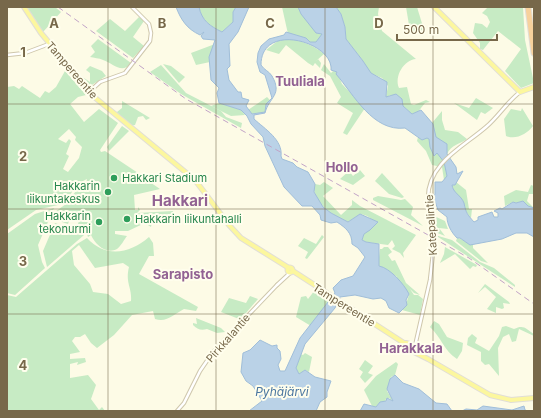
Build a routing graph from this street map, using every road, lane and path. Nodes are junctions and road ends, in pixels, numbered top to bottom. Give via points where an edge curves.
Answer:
1 (24, 7) edge
2 (132, 7) edge
3 (434, 7) edge
4 (529, 7) edge
5 (48, 43) junction
6 (534, 53) edge
7 (7, 55) edge
8 (534, 87) edge
9 (89, 92) junction
10 (520, 92) junction
11 (290, 271) junction
12 (412, 347) junction
13 (534, 398) edge
14 (177, 411) edge

1 - 5 main road, Tampereentie
2 - 9 street via 149,24 150,41 125,73 100,82
3 - 10 main road
4 - 6 highway
5 - 7 street via 25,53
5 - 9 main road, Tampereentie
8 - 10 main road, Katepalintie
9 - 11 main road, Tampereentie via 195,180 238,236
10 - 12 street, Katepalintie, bridge via 490,124 452,153 433,176 428,189 434,245 430,280
11 - 12 main road, Tampereentie
11 - 14 street, Pirkkalantie via 213,352
12 - 13 main road, Tampereentie via 490,395 511,400

